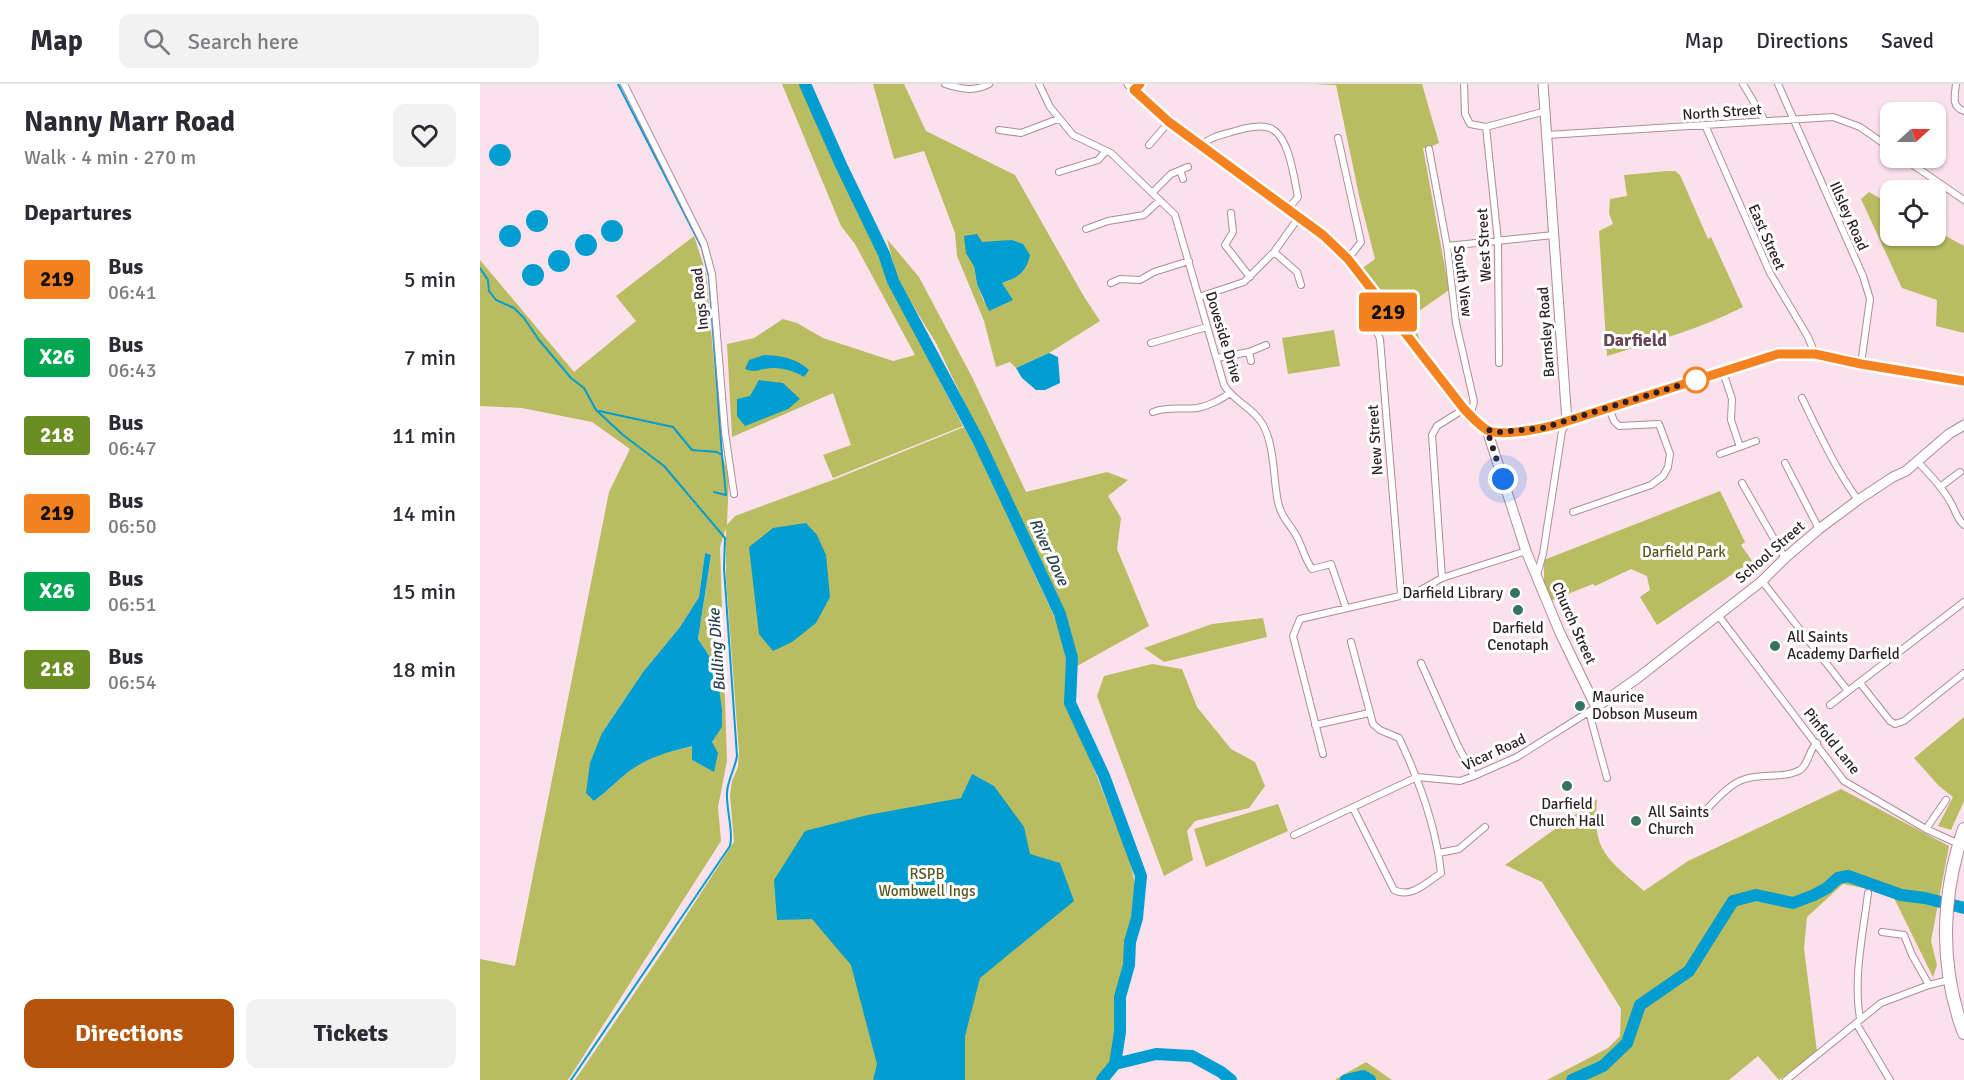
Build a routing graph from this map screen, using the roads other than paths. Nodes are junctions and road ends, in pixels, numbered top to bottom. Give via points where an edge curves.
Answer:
1 (624, 84) edge
2 (945, 84) edge
3 (989, 84) edge
4 (1039, 84) edge
5 (1464, 84) edge
6 (1543, 84) edge
7 (1743, 84) edge
8 (1778, 84) edge
9 (1956, 84) edge
10 (1134, 86) edge
11 (1546, 111) junction
12 (1964, 111) edge
13 (1058, 119) junction
14 (1794, 120) junction
15 (1765, 121) junction
16 (1169, 122) junction
17 (1705, 125) junction
18 (1486, 127) junction
19 (999, 130) dead end
20 (1548, 135) junction
21 (1338, 138) dead end
22 (1880, 141) edge
23 (1149, 145) dead end
24 (1201, 146) junction
25 (1429, 149) dead end
26 (1106, 151) junction
27 (1188, 167) dead end
28 (1918, 168) edge
29 (1180, 170) junction
30 (1059, 172) dead end
31 (1183, 179) dead end
32 (1152, 193) junction
33 (1160, 200) junction
34 (1964, 200) edge
35 (1288, 209) junction
36 (1231, 213) dead end
37 (1299, 218) junction
38 (1086, 229) dead end
39 (1554, 234) junction
40 (1498, 241) junction
41 (1447, 246) junction
42 (1274, 252) junction
43 (1348, 259) junction
44 (1189, 261) junction
45 (1250, 277) junction
46 (1112, 283) dead end
47 (1301, 285) dead end
48 (1371, 289) junction
49 (1200, 297) junction
50 (1207, 327) junction
51 (1151, 343) dead end
52 (1266, 345) dead end
53 (1249, 352) junction
54 (1815, 354) junction
55 (1217, 358) junction
56 (1251, 362) dead end
57 (1499, 363) dead end
58 (1861, 364) junction
59 (1723, 372) junction
60 (1964, 381) edge
61 (1229, 394) junction
62 (1802, 398) dead end
63 (1609, 408) junction
64 (1153, 412) dead end
65 (1467, 412) junction
66 (1567, 422) junction
67 (1964, 425) edge
68 (1487, 430) junction
69 (1756, 441) dead end
70 (1740, 447) junction
71 (1720, 454) dead end
72 (1918, 462) junction
73 (1785, 463) dead end
74 (1960, 472) dead end
75 (1742, 483) dead end
76 (1940, 487) junction
77 (734, 494) dead end
78 (1858, 500) junction
79 (1573, 512) dead end
80 (1964, 525) edge
81 (1819, 529) junction
82 (1526, 551) junction
83 (1785, 558) junction
84 (1537, 575) junction
85 (1442, 578) junction
86 (1762, 580) junction
87 (1401, 594) junction
88 (1964, 602) edge
89 (1346, 608) junction
90 (1718, 615) junction
91 (1351, 642) dead end
92 (1421, 663) dead end
93 (1964, 673) edge
94 (1860, 683) junction
95 (1848, 691) junction
96 (1830, 705) dead end
97 (1598, 706) junction
98 (1589, 712) junction
99 (1369, 713) junction
100 (1315, 725) junction
101 (1817, 743) junction
102 (1323, 754) dead end
103 (1474, 776) junction
104 (1417, 777) junction
105 (1607, 778) dead end
106 (1946, 800) dead end
107 (1353, 808) junction
108 (1705, 811) dead end
109 (1485, 826) dead end
110 (1926, 829) junction
111 (1964, 829) edge
112 (1294, 835) dead end
113 (1959, 844) junction
114 (1439, 853) junction
115 (1868, 893) dead end
116 (1882, 932) dead end
117 (1949, 980) junction
118 (1929, 985) junction
119 (1858, 1021) junction
120 (1964, 1033) edge
121 (1885, 1073) junction
122 (1786, 1080) edge
123 (1878, 1080) edge
124 (1890, 1080) edge

1 - 77 street, Ings Road via 704,244 712,274 724,432
2 - 3 street via 968,89
4 - 13 street, Doveside Drive
5 - 18 street via 1470,124
6 - 11 street, Barnsley Road
7 - 15 street
8 - 14 street, Illsley Road
9 - 12 street via 1955,105
10 - 16 street
11 - 18 street
11 - 20 street, Barnsley Road
13 - 19 street via 1021,133
13 - 26 street, Doveside Drive via 1073,135
14 - 15 street, North Street
14 - 22 street, North Street via 1842,119
14 - 58 street, Illsley Road via 1869,295
15 - 17 street, North Street
16 - 23 street
16 - 24 street
17 - 20 street, North Street
17 - 54 street, East Street via 1770,273
18 - 40 street, West Street
20 - 39 street, Barnsley Road
21 - 43 street via 1362,242
24 - 35 street
24 - 35 street via 1209,138 1242,129 1267,128 1277,134 1286,147 1298,197
25 - 41 street, South View
26 - 30 street via 1098,160
26 - 32 street, Doveside Drive
27 - 29 street
28 - 34 street
29 - 31 street
29 - 32 street
32 - 33 street, Doveside Drive
33 - 38 street via 1144,215 1108,220
33 - 44 street, Doveside Drive via 1175,214
35 - 37 street
36 - 45 street via 1233,232 1225,245
37 - 42 street
37 - 43 street
39 - 40 street
39 - 66 street, Barnsley Road
40 - 41 street
40 - 57 street, West Street
41 - 65 street, South View via 1456,323 1474,402
42 - 45 street
42 - 47 street via 1297,272
43 - 48 street
44 - 46 street via 1140,279
44 - 49 street, Doveside Drive
45 - 49 street
48 - 65 street
48 - 87 street, New Street via 1365,295 1380,339
49 - 50 street, Doveside Drive
50 - 51 street
50 - 55 street, Doveside Drive
52 - 53 street
53 - 55 street
53 - 56 street
54 - 58 street
54 - 59 street via 1778,354
55 - 61 street, Doveside Drive
58 - 60 street
59 - 63 street
59 - 70 street
61 - 64 street via 1197,408
61 - 89 street, Doveside Drive via 1264,426 1284,520 1312,568 1331,564
62 - 78 street via 1826,448
63 - 66 street
63 - 79 street via 1619,426 1659,424 1670,453 1668,467 1651,485
65 - 68 street
65 - 85 street via 1437,426 1432,435
66 - 68 street via 1543,428
66 - 84 street, Barnsley Road via 1560,440
67 - 72 street, School Street
68 - 82 street, Church Street
69 - 70 street
70 - 71 street
72 - 76 street
72 - 78 street, School Street
73 - 81 street
74 - 76 street
75 - 83 street
76 - 80 street
78 - 81 street, School Street
81 - 83 street, School Street
82 - 84 street, Church Street
82 - 85 street
83 - 86 street, School Street
84 - 97 street, Church Street via 1560,633
85 - 87 street via 1416,592
86 - 90 street, School Street
86 - 95 street
87 - 89 street
88 - 94 street
89 - 100 street via 1300,619 1293,636
90 - 97 street, School Street
90 - 101 street, Pinfold Lane
91 - 99 street
92 - 103 street
93 - 94 street via 1895,724
94 - 95 street
95 - 96 street
97 - 98 street, Vicar Road
98 - 103 street, Vicar Road via 1517,757
98 - 105 street
99 - 100 street
99 - 104 street via 1380,730 1399,738
100 - 102 street
101 - 108 street via 1803,768 1745,779
101 - 110 street, Pinfold Lane via 1844,781
103 - 104 street, Vicar Road via 1460,781
104 - 107 street
104 - 114 street
106 - 110 street
107 - 112 street
107 - 114 street via 1394,890 1401,894 1410,893 1441,873
109 - 114 street via 1459,849
110 - 113 street, Pinfold Lane
111 - 113 highway
113 - 117 highway via 1946,916
115 - 119 street
116 - 118 street via 1904,935
117 - 118 street
117 - 120 highway
118 - 119 street via 1881,1003
119 - 121 street
119 - 122 street
121 - 123 street
121 - 124 street

